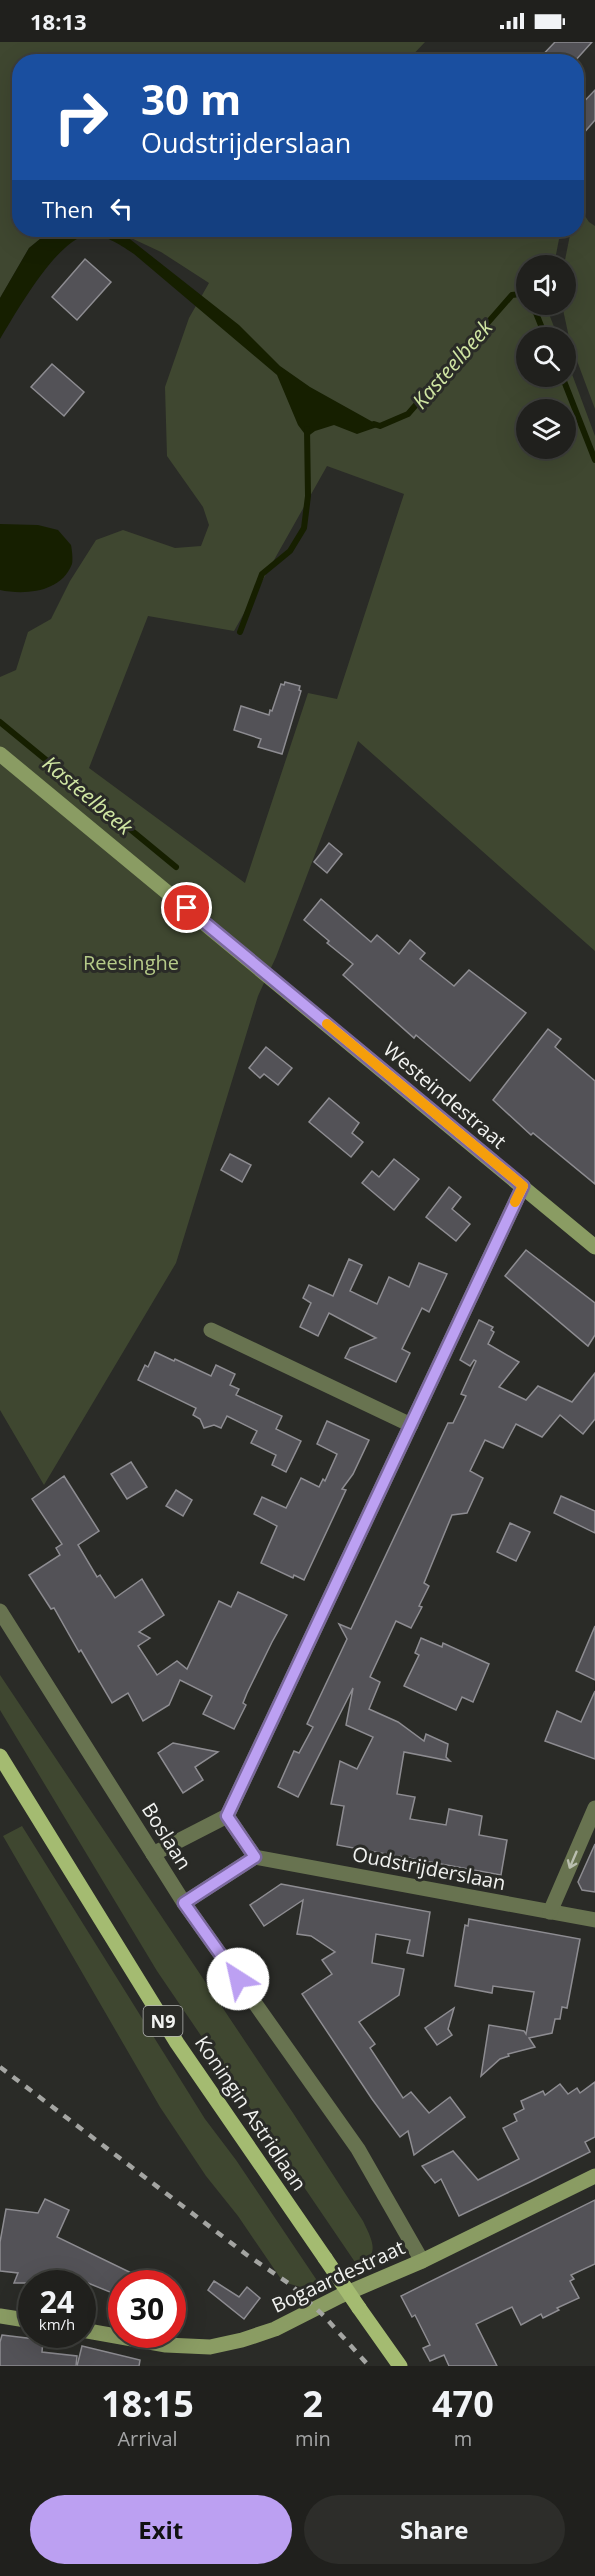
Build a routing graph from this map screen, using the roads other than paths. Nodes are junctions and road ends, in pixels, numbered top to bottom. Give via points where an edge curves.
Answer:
1 (0, 754) edge
2 (523, 1186) junction
3 (595, 1247) edge
4 (211, 1330) dead end
5 (411, 1425) junction
6 (0, 1611) edge
7 (0, 1756) edge
8 (595, 1808) edge
9 (227, 1816) junction
10 (153, 1854) junction
11 (255, 1857) junction
12 (184, 1903) junction
13 (550, 1912) junction
14 (595, 1920) edge
15 (595, 2176) edge
16 (422, 2260) junction
17 (0, 2316) edge
18 (18, 2319) edge
19 (96, 2332) edge
20 (400, 2366) edge

1 - 2 street, Westeindestraat
2 - 3 street, Westeindestraat
2 - 5 street
4 - 5 street
5 - 9 street
6 - 10 street, Boslaan
7 - 20 main road, Koningin Astridlaan / N9, bridge via 177,2043
8 -> 13 street
9 - 10 street
9 - 11 street
10 - 12 street, Boslaan
11 - 12 street
11 - 13 street, Oudstrijderslaan
12 - 16 street, Boslaan via 358,2149
13 - 14 street, Oudstrijderslaan
15 - 16 street, Bogaardestraat
16 - 19 street, Bogaardestraat via 275,2329 242,2340 210,2347 166,2345
17 - 18 street

